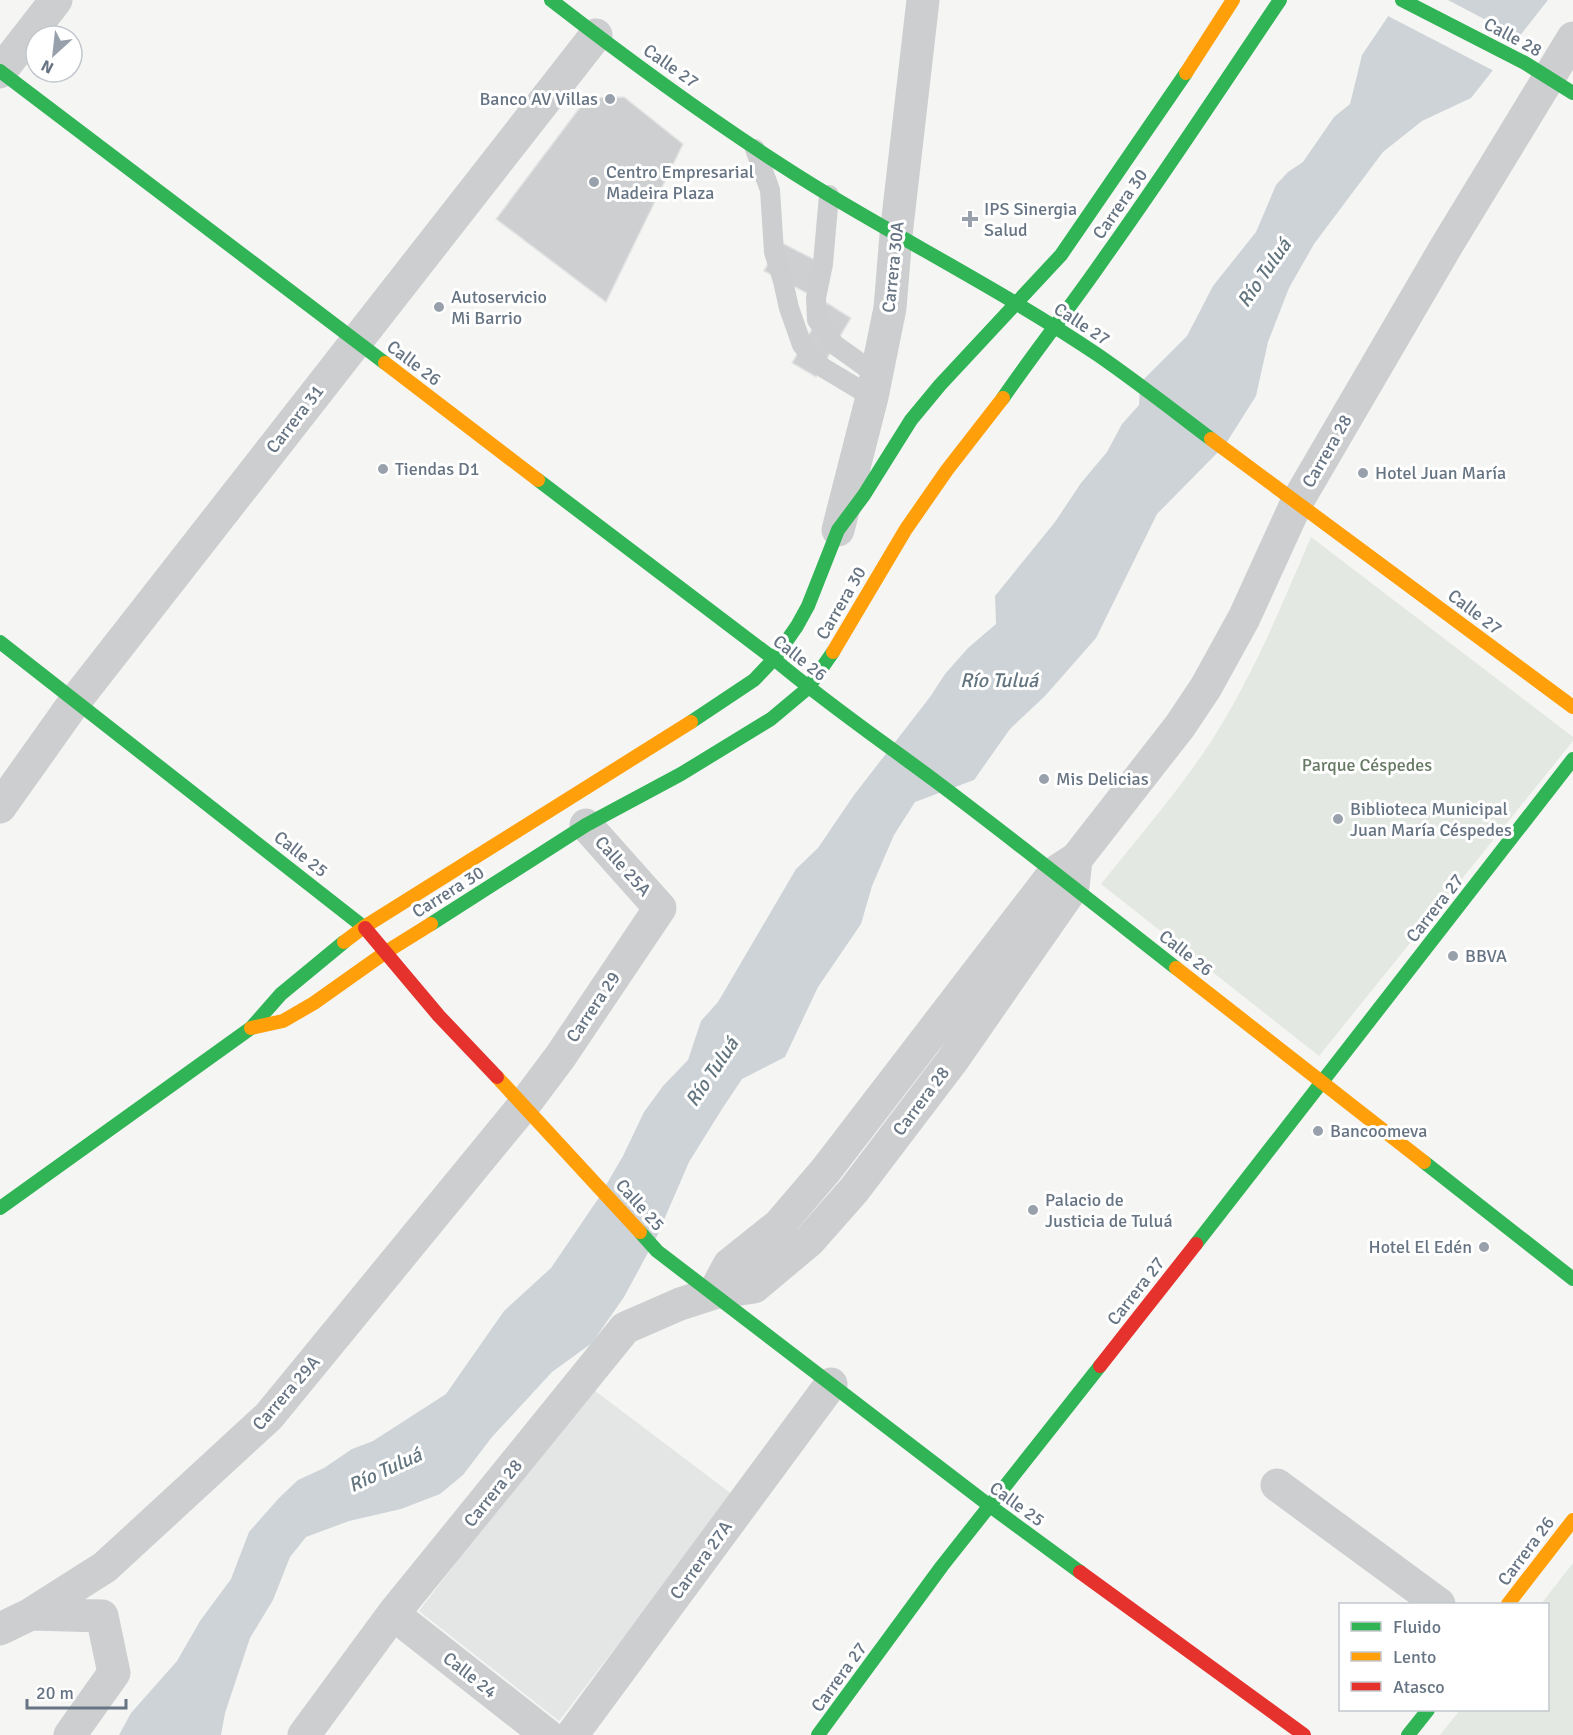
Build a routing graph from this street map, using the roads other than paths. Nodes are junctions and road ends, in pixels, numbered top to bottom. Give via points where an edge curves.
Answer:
1 (56, 0) edge
2 (551, 0) edge
3 (923, 0) edge
4 (1233, 0) edge
5 (1280, 0) edge
6 (1402, 0) edge
7 (596, 35) junction
8 (1573, 38) edge
9 (0, 71) edge
10 (1549, 78) edge
11 (755, 148) junction
12 (829, 195) junction
13 (896, 235) junction
14 (1015, 303) junction
15 (1054, 327) junction
16 (356, 341) junction
17 (875, 386) junction
18 (1297, 502) junction
19 (838, 530) junction
20 (0, 642) edge
21 (774, 659) junction
22 (808, 688) junction
23 (76, 700) junction
24 (1573, 707) edge
25 (1573, 759) edge
26 (0, 807) edge
27 (586, 825) junction
28 (1068, 873) junction
29 (660, 908) joint
30 (364, 927) junction
31 (386, 952) junction
32 (251, 1028) junction
33 (1322, 1084) junction
34 (535, 1116) junction
35 (0, 1208) edge
36 (1573, 1280) edge
37 (714, 1293) junction
38 (831, 1384) junction
39 (1276, 1485) dead end
40 (990, 1506) junction
41 (1573, 1520) edge
42 (1436, 1603) edge
43 (1510, 1603) edge
44 (31, 1614) junction
45 (393, 1614) junction
46 (0, 1629) edge
47 (1427, 1711) edge
48 (70, 1735) edge
49 (304, 1735) edge
50 (548, 1735) edge
51 (572, 1735) edge
52 (819, 1735) edge
53 (1304, 1735) edge
54 (1408, 1735) edge

1 - 9 street
2 - 7 main road, Calle 27
3 - 13 street, Carrera 30A
4 - 14 main road, Carrera 30 via 1060,255
5 - 15 main road, Carrera 30 via 1146,200
6 - 10 main road, Calle 28
7 - 11 main road, Calle 27
7 - 16 street, Carrera 31
8 - 10 street, Carrera 28
9 - 16 main road, Calle 26
10 - 18 street, Carrera 28
11 - 12 main road, Calle 27
11 - 17 lane via 770,190 774,252 802,345 822,367
12 - 13 main road, Calle 27
12 - 17 lane via 816,298 817,320
13 - 14 main road, Calle 27
13 - 17 street, Carrera 30A via 890,308
14 - 15 main road, Calle 27
14 - 19 main road, Carrera 30 via 911,420
15 - 18 main road, Calle 27
15 - 22 main road, Carrera 30 via 906,529 843,638
16 - 21 main road, Calle 26
16 - 23 street, Carrera 31
17 - 19 street, Carrera 30A
18 - 24 main road, Calle 27
18 - 28 street, Carrera 28 via 1244,618 1206,687
19 - 21 main road, Carrera 30 via 807,606
20 - 23 main road, Calle 25
21 - 22 main road, Calle 26
21 - 30 main road, Carrera 30 via 736,693
22 - 27 main road, Carrera 30 via 771,719 731,744
22 - 28 main road, Calle 26 via 982,816
23 - 26 street, Carrera 31
23 - 30 main road, Calle 25
25 - 33 main road, Carrera 27
27 - 29 street, Calle 25A
27 - 31 main road, Carrera 30
28 - 33 main road, Calle 26
28 - 37 street, Carrera 28 via 952,1061 847,1198 809,1241 754,1287
29 - 34 street, Carrera 29 via 560,1057
30 - 31 main road, Calle 25
30 - 32 main road, Carrera 30 via 288,988
31 - 32 main road, Carrera 30 via 283,1021
31 - 34 main road, Calle 25 via 439,1016
32 - 35 main road, Carrera 30
33 - 36 main road, Calle 26
33 - 40 main road, Carrera 27
34 - 37 main road, Calle 25 via 657,1251
34 - 44 street, Carrera 29A via 269,1416 105,1567
37 - 38 main road, Calle 25
37 - 45 street, Carrera 28 via 625,1328
38 - 40 main road, Calle 25
38 - 51 street, Carrera 27A
39 - 42 street
40 - 52 main road, Carrera 27
40 - 53 main road, Calle 25
41 - 43 main road, Carrera 26
44 - 46 street, Carrera 29A
44 - 48 street via 102,1616 114,1673
45 - 49 street, Carrera 28
45 - 50 street, Calle 24
47 - 54 main road

